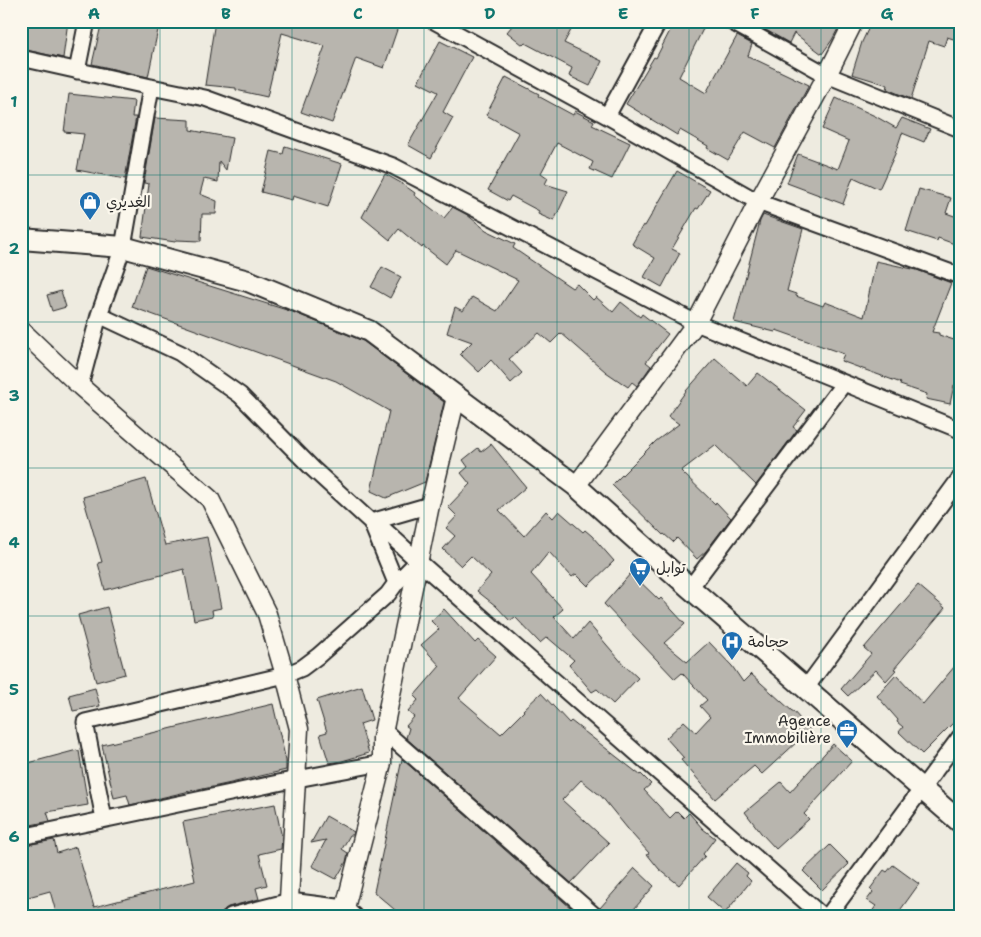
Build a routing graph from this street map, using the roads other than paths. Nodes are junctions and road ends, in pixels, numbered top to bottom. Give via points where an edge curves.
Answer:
1 (87, 21) edge
2 (434, 21) edge
3 (659, 21) edge
4 (730, 21) edge
5 (854, 21) edge
6 (21, 58) edge
7 (77, 71) junction
8 (827, 75) junction
9 (151, 87) junction
10 (607, 116) junction
11 (960, 129) edge
12 (758, 202) junction
13 (21, 239) edge
14 (123, 246) junction
15 (960, 276) edge
16 (100, 315) junction
17 (696, 323) junction
18 (21, 330) edge
19 (844, 383) junction
20 (80, 386) junction
21 (456, 397) junction
22 (960, 430) edge
23 (960, 478) edge
24 (576, 486) junction
25 (430, 504) junction
26 (371, 522) junction
27 (418, 561) junction
28 (396, 583) junction
29 (690, 588) junction
30 (285, 675) junction
31 (806, 688) junction
32 (384, 731) junction
33 (960, 737) edge
34 (382, 763) junction
35 (297, 778) junction
36 (921, 788) junction
37 (104, 819) junction
38 (960, 822) edge
39 (21, 837) edge
40 (289, 908) edge
41 (347, 913) edge
42 (231, 916) edge
43 (595, 916) edge
44 (822, 916) edge
45 (828, 916) edge

1 - 7 street
2 - 10 street
3 - 10 street
4 - 8 street
5 - 8 street
6 - 7 street
7 - 9 street
8 - 11 street
8 - 12 street
9 - 14 street
9 - 17 street via 205,98 393,166
10 - 12 street
12 - 15 street
12 - 17 street
13 - 14 main road
14 - 16 street
14 - 21 main road via 248,281 369,331
16 - 20 street
16 - 26 street via 180,353 240,395
17 - 19 street
17 - 24 street
18 - 20 street
19 - 22 street
19 - 29 street
20 - 30 street via 210,499 267,614
21 - 24 main road
21 - 25 street
23 - 31 street
24 - 29 main road
25 - 26 street
25 - 27 street
26 - 27 street
26 - 28 street
27 - 28 street
27 - 32 street
27 - 44 street
28 - 30 street via 388,594 318,656
29 - 31 main road
30 - 35 street via 299,729
30 - 37 street via 85,722
31 - 36 main road
32 - 34 street
32 - 43 street
33 - 36 street
34 - 35 street
34 - 41 street
35 - 37 street
35 - 40 street
36 - 38 main road
36 - 45 street
37 - 39 street
40 - 41 street
40 - 42 street

